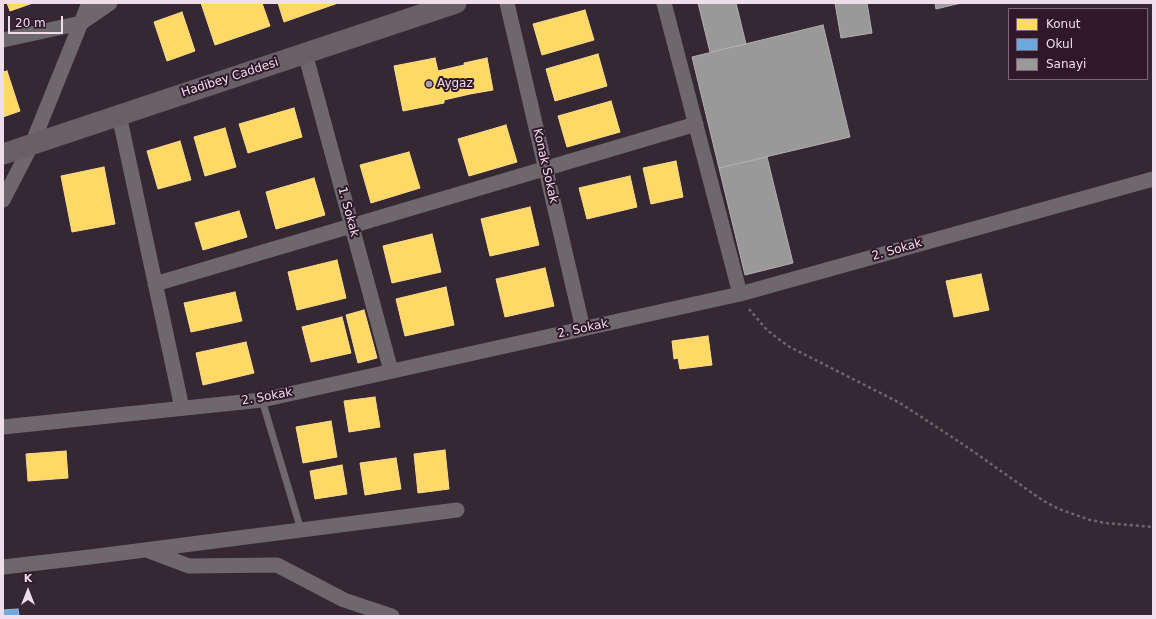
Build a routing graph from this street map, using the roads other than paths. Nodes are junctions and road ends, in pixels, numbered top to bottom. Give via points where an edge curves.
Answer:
1 (88, 3) edge
2 (110, 3) edge
3 (456, 3) edge
4 (507, 3) edge
5 (664, 3) edge
6 (81, 23) junction
7 (3, 40) edge
8 (305, 53) junction
9 (119, 115) junction
10 (696, 124) junction
11 (32, 144) junction
12 (3, 154) edge
13 (546, 168) junction
14 (1153, 179) edge
15 (3, 200) edge
16 (352, 226) junction
17 (155, 284) junction
18 (740, 294) junction
19 (583, 329) junction
20 (391, 371) junction
21 (262, 400) junction
22 (182, 408) junction
23 (3, 427) edge
24 (457, 510) dead end
25 (301, 530) junction
26 (146, 550) junction
27 (3, 567) edge
28 (392, 616) edge

1 - 6 street
2 - 6 street
3 - 8 main road, Hadibey Caddesi
4 - 13 street, Konak Sokak
5 - 10 street
6 - 7 street
6 - 11 street
8 - 9 main road, Hadibey Caddesi
8 - 16 street, 1. Sokak
9 - 11 main road, Hadibey Caddesi
9 - 17 street
10 - 13 street
10 - 18 street
11 - 12 main road, Hadibey Caddesi
11 - 15 street
13 - 16 street
13 - 19 street, Konak Sokak
14 - 18 street, 2. Sokak
16 - 17 street
16 - 20 street, 1. Sokak
17 - 22 street
18 - 19 street, 2. Sokak
19 - 20 street, 2. Sokak
20 - 21 street, 2. Sokak
21 - 22 street, 2. Sokak
21 - 25 lane
22 - 23 street, 2. Sokak
24 - 25 street
25 - 26 street
26 - 27 street
26 - 28 street via 189,566 277,565 344,600

